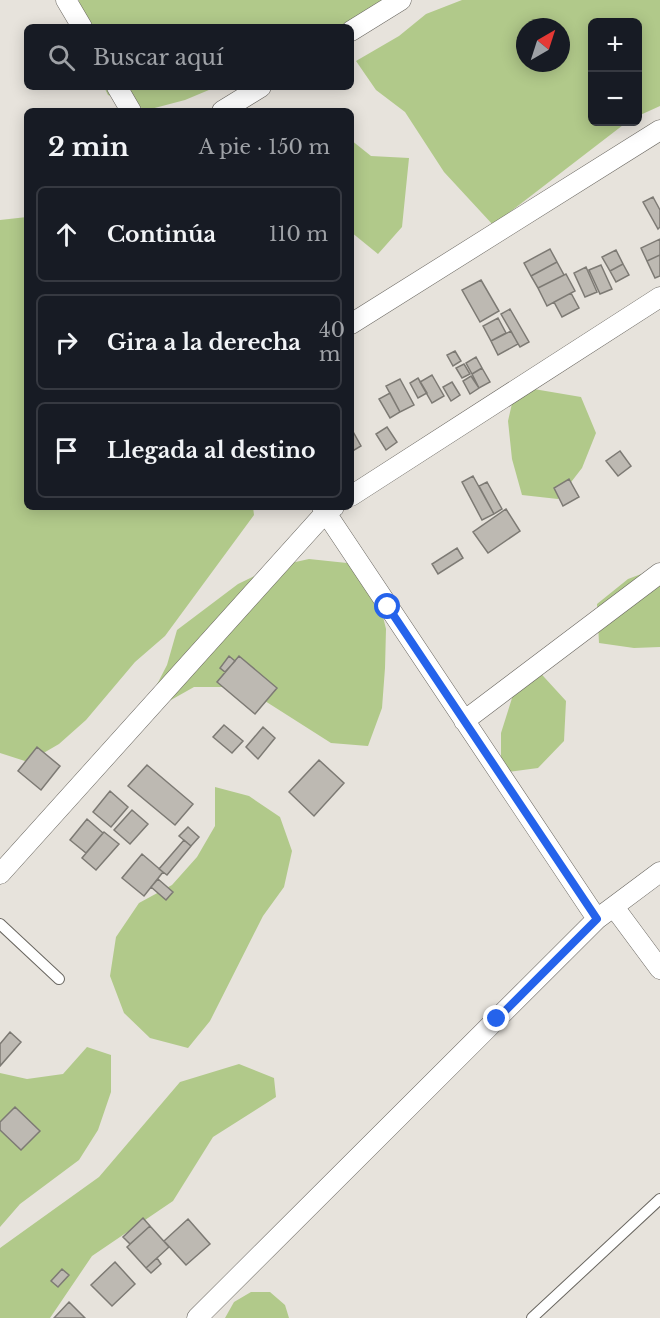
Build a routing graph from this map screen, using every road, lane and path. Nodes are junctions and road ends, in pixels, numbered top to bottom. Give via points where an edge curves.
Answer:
1 (66, 0) edge
2 (401, 0) edge
3 (80, 24) edge
4 (354, 29) edge
5 (119, 90) edge
6 (256, 90) edge
7 (128, 108) edge
8 (227, 108) edge
9 (660, 130) edge
10 (660, 297) edge
11 (354, 322) edge
12 (354, 494) edge
13 (326, 510) edge
14 (328, 510) edge
15 (660, 573) edge
16 (464, 721) junction
17 (660, 872) edge
18 (0, 874) edge
19 (615, 907) junction
20 (597, 919) junction
21 (0, 924) edge
22 (660, 969) edge
23 (59, 979) dead end
24 (660, 1199) edge
25 (197, 1318) edge
26 (532, 1318) edge

1 - 3 street
2 - 4 street
5 - 7 street
6 - 8 street
9 - 11 street
10 - 12 street
13 - 18 street
14 - 16 street
15 - 16 street
16 - 20 street
17 - 19 street
19 - 20 street
19 - 22 street
20 - 25 street
21 - 23 lane
24 - 26 lane

